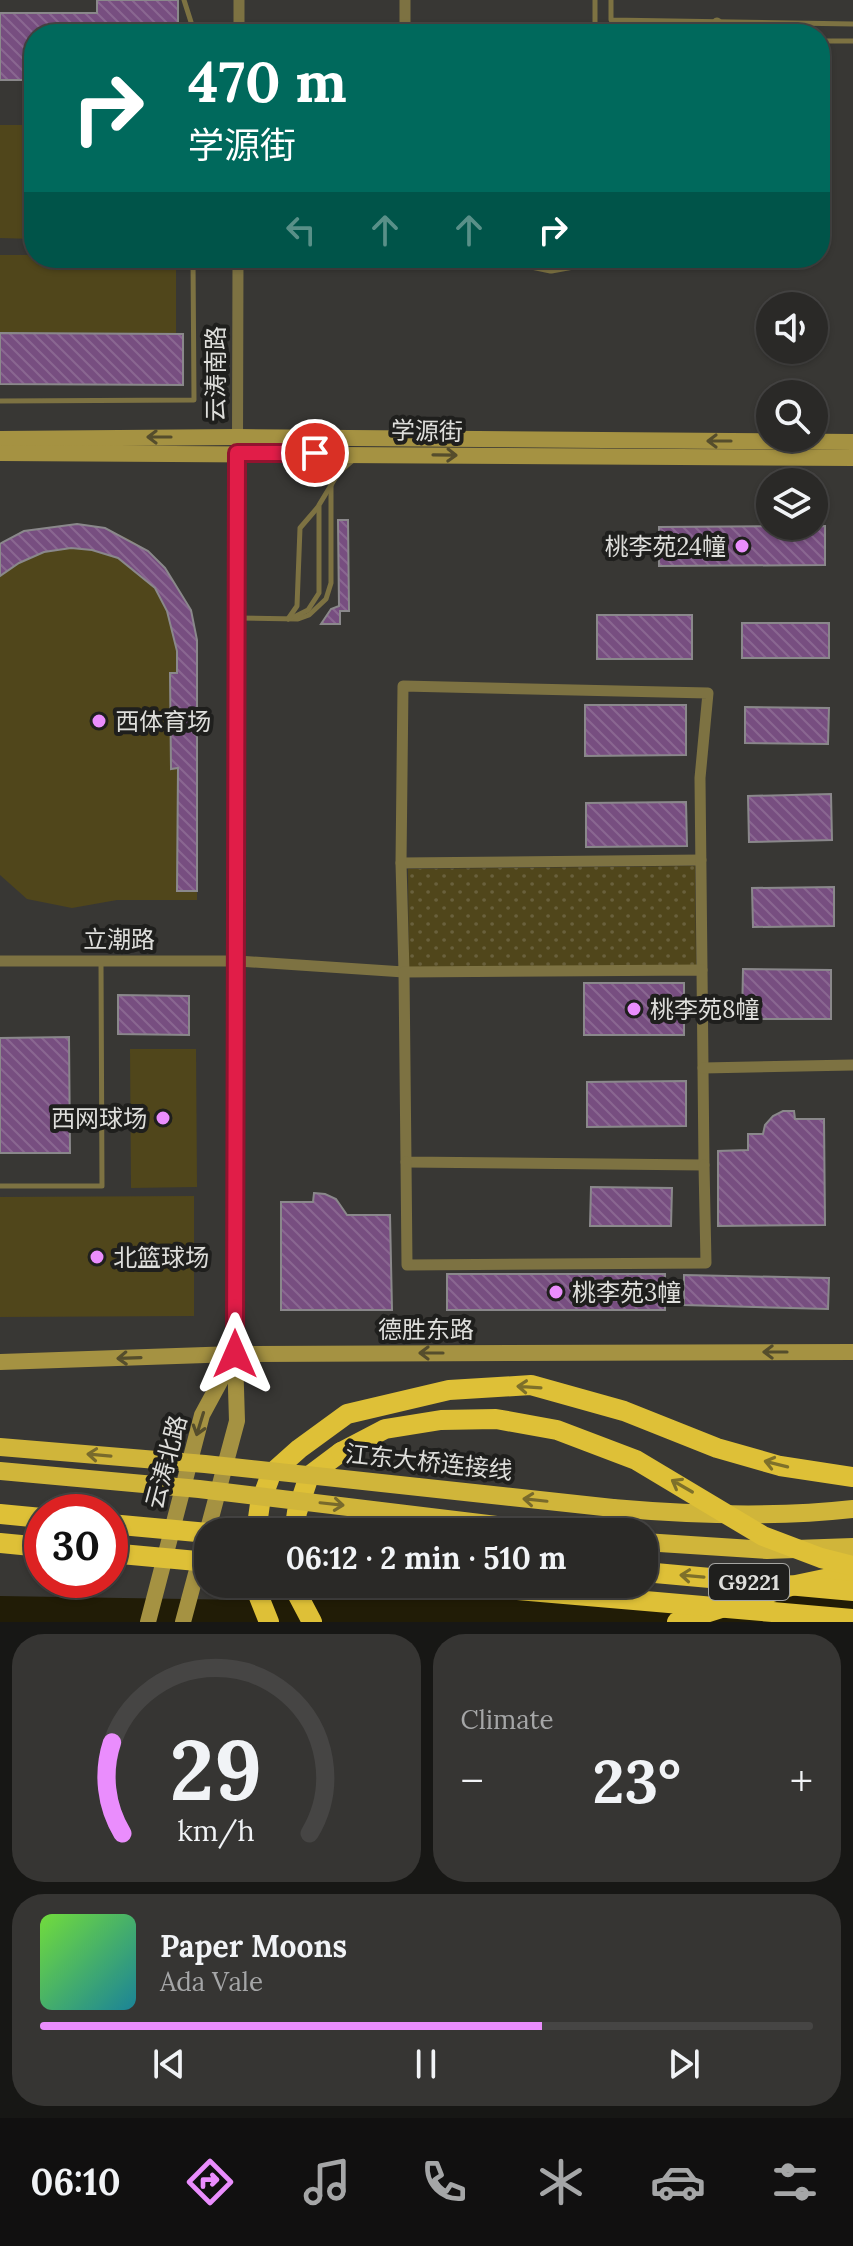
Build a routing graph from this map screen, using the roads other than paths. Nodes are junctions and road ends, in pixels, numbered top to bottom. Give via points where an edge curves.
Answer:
1 (184, 0) edge
2 (239, 0) edge
3 (405, 0) edge
4 (595, 0) edge
5 (611, 0) edge
6 (191, 24) edge
7 (239, 24) edge
8 (405, 24) edge
9 (595, 24) edge
10 (664, 24) edge
11 (853, 24) edge
12 (830, 25) edge
13 (830, 41) edge
14 (853, 41) edge
15 (193, 268) edge
16 (238, 268) edge
17 (0, 401) edge
18 (0, 439) edge
19 (853, 442) edge
20 (237, 445) junction
21 (0, 453) edge
22 (367, 454) junction
23 (853, 458) edge
24 (331, 485) junction
25 (319, 505) junction
26 (237, 618) junction
27 (287, 620) junction
28 (701, 860) junction
29 (401, 863) junction
30 (0, 961) edge
31 (101, 961) junction
32 (238, 961) junction
33 (702, 970) junction
34 (404, 972) junction
35 (853, 1065) edge
36 (703, 1068) junction
37 (406, 1162) junction
38 (704, 1165) junction
39 (0, 1186) edge
40 (853, 1352) edge
41 (235, 1354) junction
42 (0, 1362) edge
43 (0, 1447) edge
44 (0, 1471) edge
45 (853, 1477) edge
46 (853, 1509) edge
47 (0, 1514) edge
48 (24, 1516) edge
49 (258, 1518) edge
50 (296, 1518) edge
51 (439, 1518) edge
52 (128, 1526) edge
53 (194, 1532) edge
54 (0, 1543) edge
55 (658, 1543) edge
56 (24, 1545) edge
57 (853, 1547) edge
58 (128, 1555) edge
59 (194, 1561) edge
60 (853, 1566) edge
61 (658, 1573) edge
62 (853, 1573) edge
63 (853, 1591) edge
64 (259, 1598) edge
65 (299, 1598) edge
66 (611, 1598) edge
67 (853, 1619) edge
68 (148, 1622) edge
69 (183, 1622) edge
70 (269, 1622) edge
71 (312, 1622) edge
72 (677, 1622) edge

1 - 6 lane
2 - 7 street
3 - 8 street
4 - 9 lane
5 - 10 lane via 611,20
11 - 12 lane
13 - 14 lane
15 - 17 lane via 194,400
16 - 20 street, 云涛南路
20 -> 18 main road
19 -> 20 main road
20 - 21 main road, 学源街
20 - 22 main road, 学源街
20 - 26 street, 云涛南路
22 -> 23 main road, 学源街
22 - 24 lane via 348,463
24 - 25 lane
24 - 27 lane via 331,583 326,599 309,615
25 - 27 lane via 300,528 297,606
25 - 27 lane via 319,593 308,610
26 - 27 lane
26 - 32 street, 云涛南路
28 - 29 street
28 - 29 street via 700,778 708,693 403,686
28 - 33 street
29 - 34 street
30 - 31 street, 立潮路
31 - 32 street, 立潮路
31 - 39 lane via 102,1186
32 - 34 street, 立潮路
32 - 41 street, 云涛南路
33 - 34 street, 立潮路
33 - 36 street
34 - 37 street
35 - 36 street
36 - 38 street
37 - 38 street
37 - 38 street via 407,1265 706,1263
40 -> 41 main road, 德胜东路
41 -> 42 main road, 德胜东路
41 -> 68 main road, 云涛北路 via 202,1415
41 - 69 main road via 237,1421
46 -> 43 highway, 江东大桥连接线, bridge via 684,1514
44 -> 51 highway, bridge
45 -> 49 highway, bridge via 780,1466 624,1411 531,1385 449,1390 347,1414 271,1474
47 - 48 highway
60 -> 50 highway, bridge via 763,1536 636,1460 557,1430 496,1419 385,1429 309,1476
52 - 53 highway, bridge
54 - 56 highway
55 - 57 highway, bridge via 767,1550
58 - 59 highway, bridge
63 -> 61 highway, G9221, bridge
62 - 72 highway, bridge via 791,1586
64 - 70 highway
65 - 71 highway
66 - 67 highway, G9221, bridge

